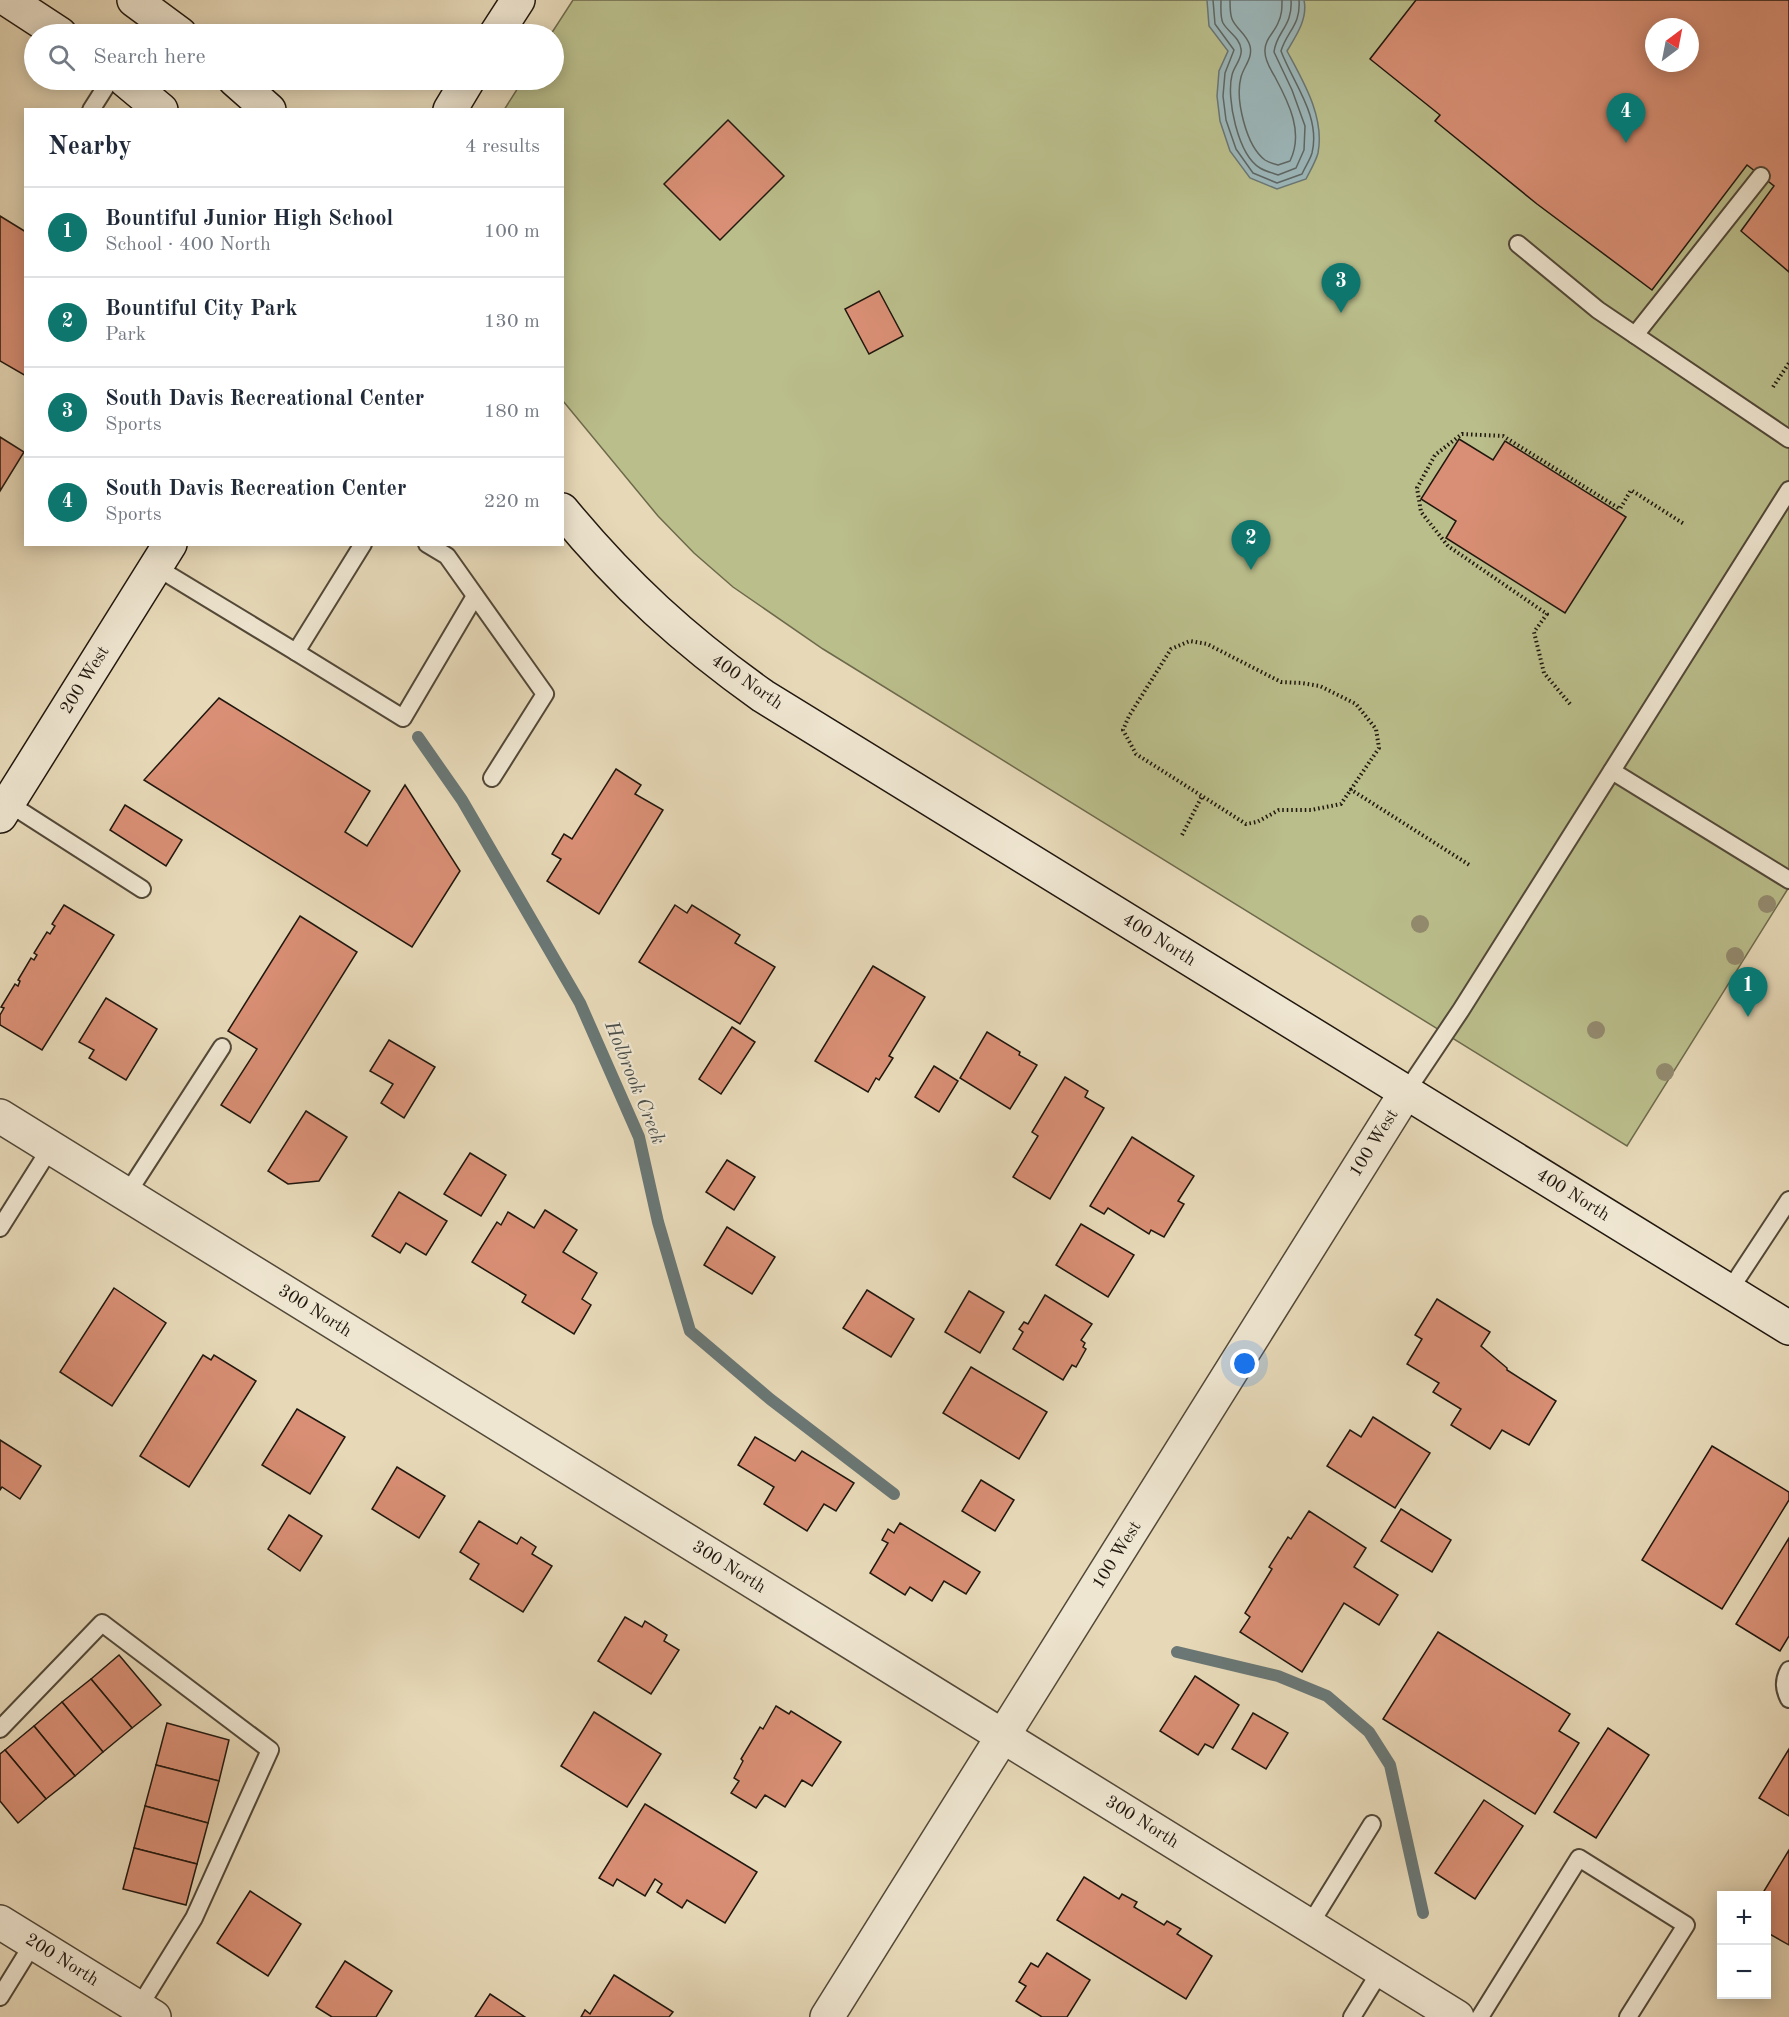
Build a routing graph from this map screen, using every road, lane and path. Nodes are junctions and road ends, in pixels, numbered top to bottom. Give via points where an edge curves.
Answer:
1 (8, 0) edge
2 (134, 0) edge
3 (518, 0) edge
4 (45, 24) edge
5 (166, 24) edge
6 (502, 24) edge
7 (104, 90) edge
8 (137, 90) edge
9 (246, 90) edge
10 (462, 90) edge
11 (92, 108) edge
12 (159, 108) edge
13 (267, 108) edge
14 (451, 108) edge
15 (1761, 176) dead end
16 (1518, 244) dead end
17 (1635, 335) junction
18 (1789, 363) edge
19 (1773, 387) dead end
20 (1789, 439) edge
21 (1789, 490) edge
22 (564, 512) edge
23 (1684, 524) dead end
24 (362, 546) edge
25 (430, 546) edge
26 (163, 556) edge
27 (475, 596) junction
28 (296, 652) junction
29 (1570, 704) dead end
30 (1612, 771) junction
31 (492, 778) dead end
32 (1350, 789) junction
33 (1202, 796) junction
34 (4, 810) edge
35 (1182, 835) dead end
36 (1471, 866) dead end
37 (1789, 880) edge
38 (142, 889) dead end
39 (222, 1047) dead end
40 (1406, 1092) junction
41 (0, 1116) edge
42 (51, 1147) junction
43 (127, 1194) junction
44 (1789, 1200) edge
45 (0, 1228) edge
46 (1729, 1292) junction
47 (1789, 1328) edge
48 (1789, 1670) edge
49 (1789, 1699) edge
50 (0, 1729) edge
51 (1003, 1736) junction
52 (1372, 1824) dead end
53 (0, 1922) edge
54 (1309, 1926) junction
55 (34, 1942) junction
56 (1382, 1970) junction
57 (0, 1996) edge
58 (147, 2012) edge
59 (827, 2017) edge
60 (1352, 2017) edge
61 (1457, 2017) edge
62 (1480, 2017) edge
63 (1628, 2017) edge

1 - 4 street
2 - 5 street
3 - 6 street
7 - 11 lane
8 - 12 street
9 - 13 street
10 - 14 street
15 - 17 lane
16 - 17 lane
17 - 20 lane
18 - 19 path
21 - 30 lane
22 - 40 street, 400 North via 656,611 754,689
23 - 29 path via 1631,490 1620,509 1503,436 1461,434 1435,455 1417,488 1421,512 1448,546 1547,614 1534,632 1544,673
24 - 28 lane
25 - 27 lane via 447,556
26 - 28 lane
26 - 34 street, 200 West
27 - 28 lane via 403,718
27 - 31 lane via 545,694
30 - 37 lane
30 - 40 lane
32 - 33 path via 1341,804 1311,810 1279,810 1246,824
32 - 33 path via 1379,748 1376,729 1356,704 1320,686 1281,682 1207,644 1190,641 1172,649 1123,730 1136,754
32 - 36 path
33 - 35 path
34 - 38 lane
39 - 43 lane
40 - 46 street, 400 North
40 - 51 street, 100 West
41 - 42 street, 300 North
42 - 43 street, 300 North
42 - 45 lane
43 - 51 street, 300 North
44 - 46 lane
46 - 47 street, 400 North
48 - 49 lane via 1784,1690
50 - 58 lane via 102,1623 270,1750
51 - 54 street, 300 North
51 - 59 street, 100 West
52 - 54 lane
53 - 55 street, 200 North
54 - 56 street, 300 North
55 - 57 lane
55 - 58 street, 200 North
56 - 60 lane
56 - 61 street, 300 North
62 - 63 lane via 1579,1858 1686,1925

